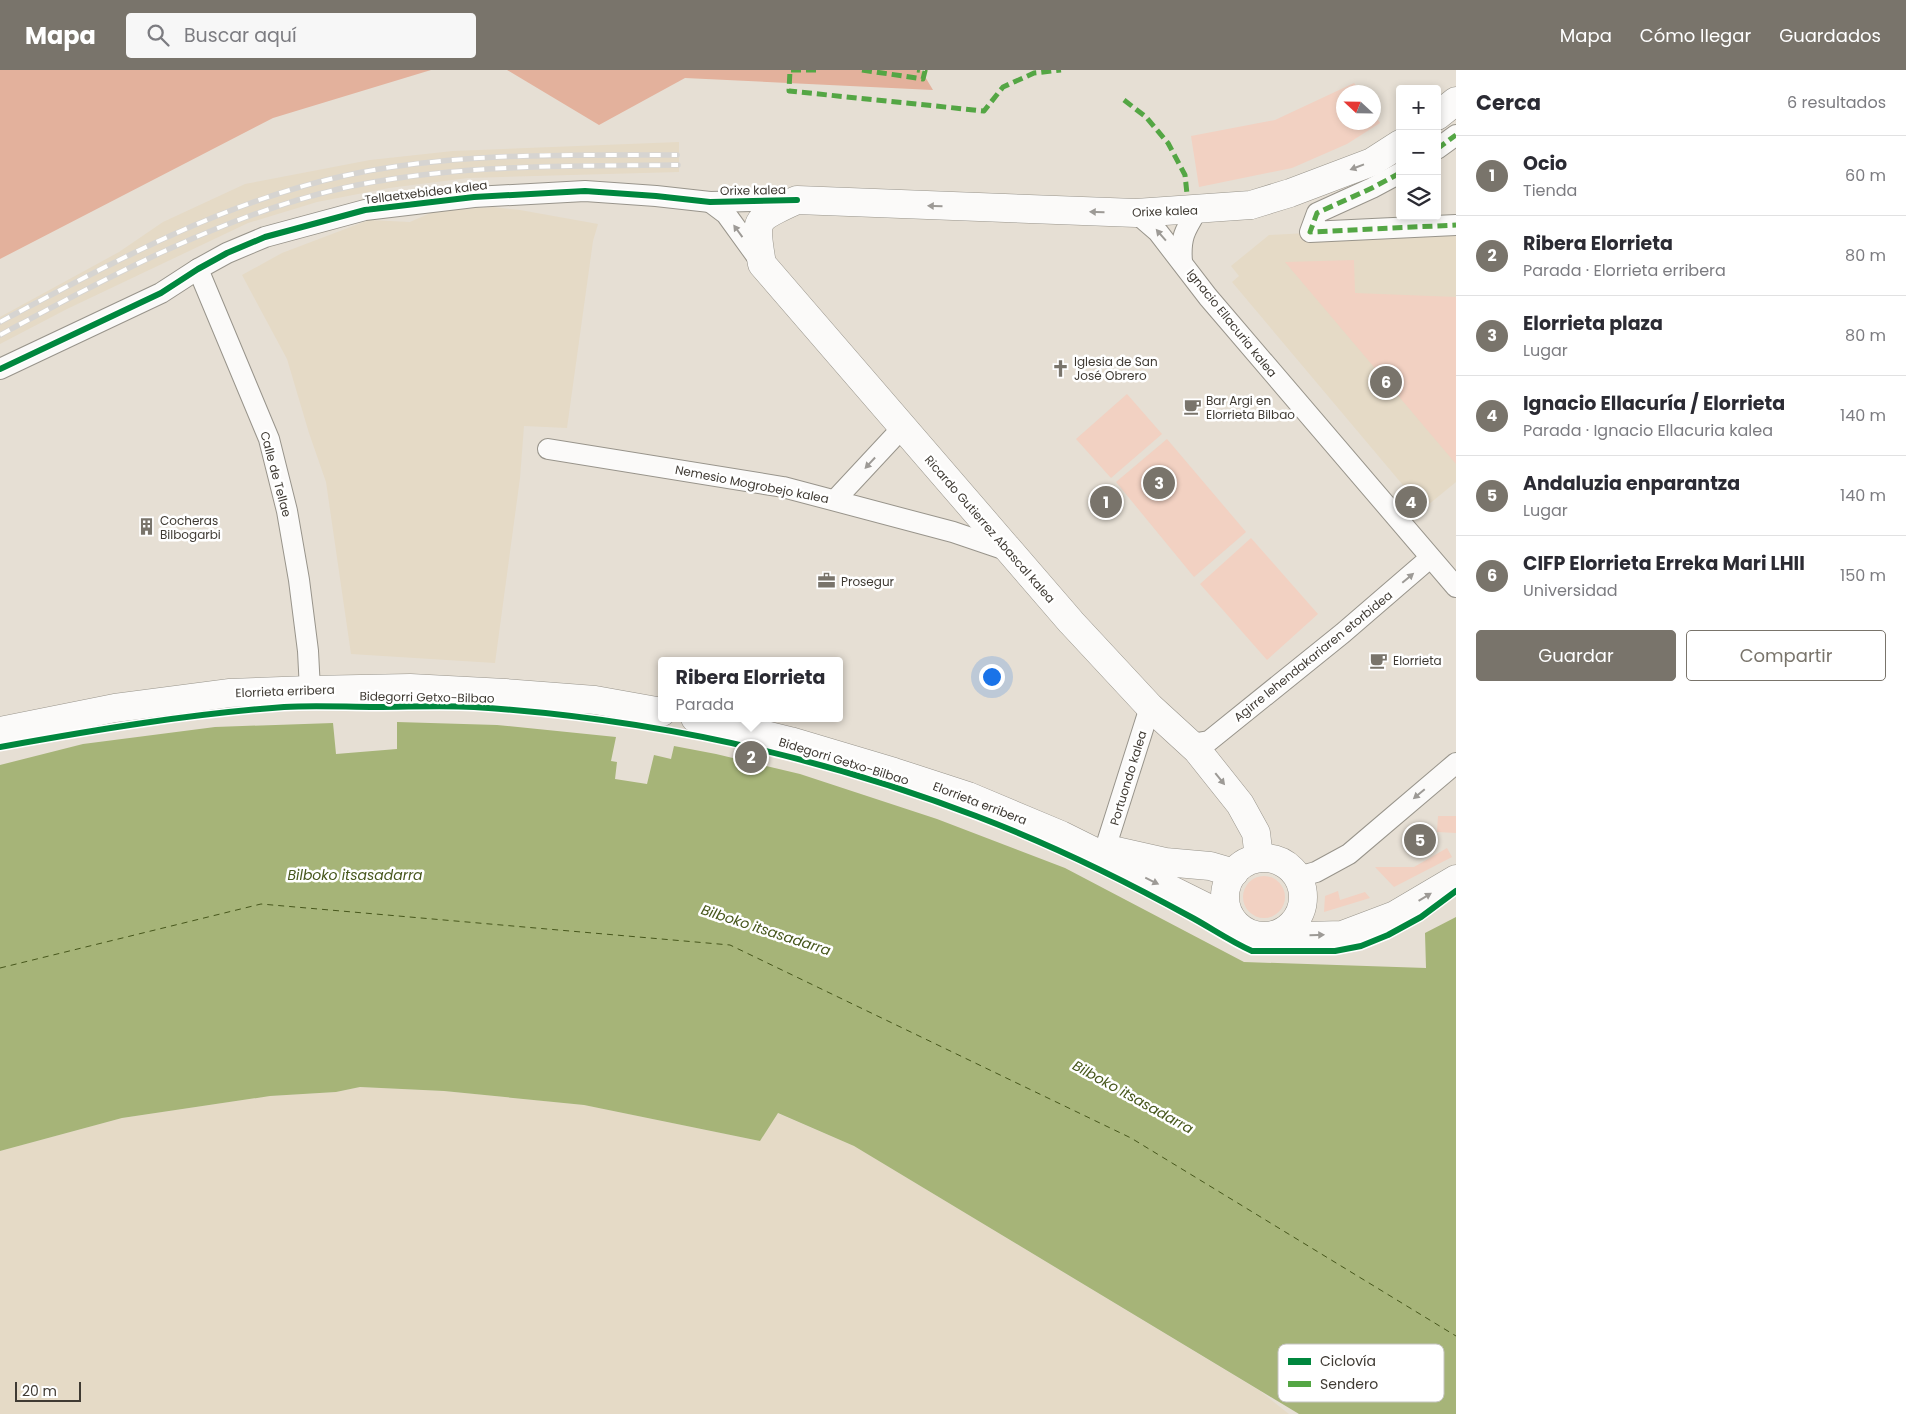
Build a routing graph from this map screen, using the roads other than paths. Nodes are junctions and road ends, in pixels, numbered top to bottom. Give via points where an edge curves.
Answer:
1 (1456, 101) edge
2 (1441, 113) edge
3 (1456, 135) edge
4 (1441, 146) edge
5 (1396, 147) edge
6 (1396, 175) edge
7 (796, 200) junction
8 (710, 202) junction
9 (1198, 209) junction
10 (1136, 212) junction
11 (1456, 225) edge
12 (1182, 262) junction
13 (762, 264) junction
14 (198, 269) junction
15 (0, 369) edge
16 (903, 427) junction
17 (548, 449) dead end
18 (835, 500) junction
19 (970, 505) junction
20 (953, 532) junction
21 (1011, 551) junction
22 (1430, 558) junction
23 (1456, 587) edge
24 (310, 690) junction
25 (1150, 707) junction
26 (658, 711) edge
27 (713, 722) edge
28 (0, 732) edge
29 (1191, 744) junction
30 (1456, 763) edge
31 (1061, 836) junction
32 (1106, 849) junction
33 (1260, 858) junction
34 (1234, 873) junction
35 (1298, 877) junction
36 (1456, 879) edge
37 (1232, 920) junction
38 (1268, 937) junction

1 - 2 main road
3 - 4 street
5 -> 9 main road, Orixe kalea via 1372,162 1290,193 1251,205
6 - 11 street via 1317,213 1310,232
7 - 8 street, Orixe kalea
10 -> 7 main road, Orixe kalea
7 - 13 main road, Orixe kalea via 770,213 757,228
13 -> 8 street, Ricardo Gutierrez Abascal kalea via 726,214
8 - 14 street, Tellaetxebidea kalea via 585,191 400,205 365,210 265,238
9 - 10 main road, Orixe kalea
9 - 12 street, Ignacio Ellacuria kalea via 1181,245
12 -> 10 street via 1158,232
12 - 22 street, Ignacio Ellacuria kalea via 1208,297
13 - 16 main road, Ricardo Gutierrez Abascal kalea
14 - 15 street, Tellaetxebidea kalea via 161,293
14 - 24 street, Calle de Tellae via 269,439 287,511 299,580
16 -> 18 street
16 - 19 main road, Ricardo Gutierrez Abascal kalea
17 - 18 street, Nemesio Mogrobejo kalea via 774,486
18 - 20 street, Nemesio Mogrobejo kalea
19 - 20 street via 968,523 963,529
19 - 21 main road, Ricardo Gutierrez Abascal kalea
20 - 21 street, Nemesio Mogrobejo kalea
21 - 25 main road, Ricardo Gutierrez Abascal kalea
22 - 23 street, Ignacio Ellacuria kalea
29 -> 22 street, Agirre lehendakariaren etorbidea via 1209,741
24 - 26 main road, Elorrieta erribera via 410,688 505,693 595,700
24 - 28 main road, Elorrieta erribera via 230,693 115,708
25 - 29 main road, Ricardo Gutierrez Abascal kalea
25 - 32 street, Portuondo kalea
27 - 31 main road, Elorrieta erribera via 779,738 968,796
29 -> 33 main road, Ricardo Gutierrez Abascal kalea via 1240,804 1256,833
30 -> 35 street via 1349,854 1316,872
31 - 32 main road
31 -> 37 main road
32 - 34 main road
33 - 34 main road
33 - 35 main road via 1282,862
34 - 37 main road via 1225,896
35 - 38 main road via 1303,889 1299,915 1292,926
38 -> 36 main road via 1342,935 1395,915
37 - 38 main road via 1254,936

